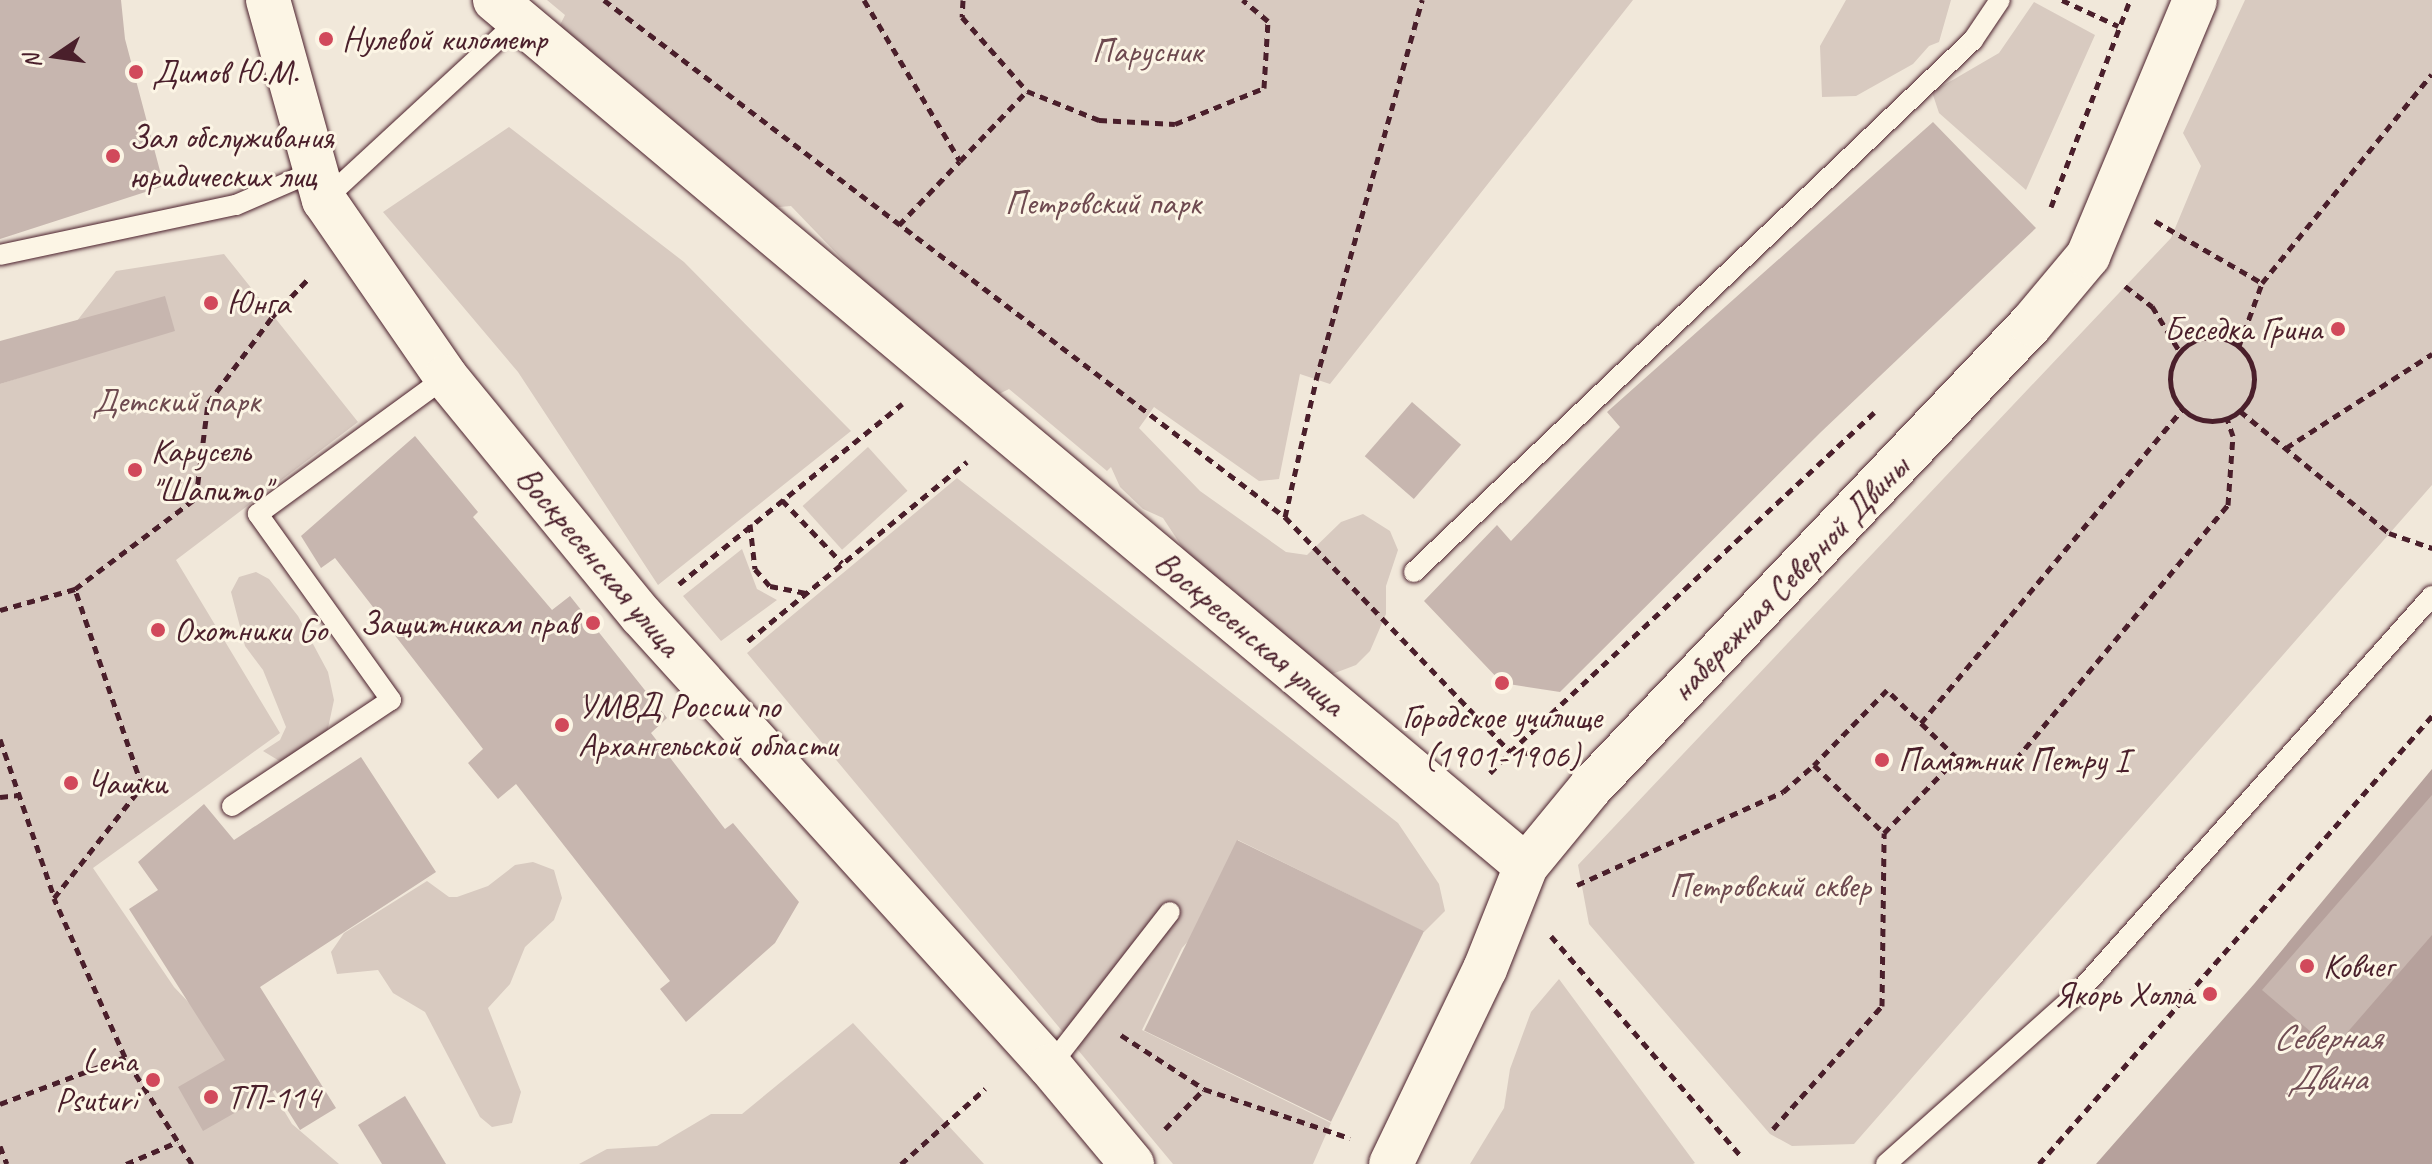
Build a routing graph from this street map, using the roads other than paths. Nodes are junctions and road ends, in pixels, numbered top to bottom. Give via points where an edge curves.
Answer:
1 (268, 0) edge
2 (2000, 0) edge
3 (2195, 0) edge
4 (507, 10) edge
5 (320, 185) junction
6 (0, 255) edge
7 (446, 377) junction
8 (1414, 572) dead end
9 (2432, 596) edge
10 (232, 806) dead end
11 (1526, 866) junction
12 (1170, 912) dead end
13 (1050, 1066) junction
14 (1132, 1164) edge
15 (1391, 1164) edge
16 (1886, 1164) edge

1 - 5 street, Воскресенская улица
2 - 8 lane via 1973,40
3 - 11 street, набережная Северной Двины via 2088,256 2031,324 1590,788
4 - 5 lane
4 - 11 street, Воскресенская улица
5 - 6 lane
5 - 7 street, Воскресенская улица
7 - 10 lane via 258,514 391,700
7 - 13 street, Воскресенская улица via 641,615
9 - 16 lane via 2078,993
11 - 15 street, набережная Северной Двины via 1485,969
12 - 13 lane
13 - 14 street, Воскресенская улица

